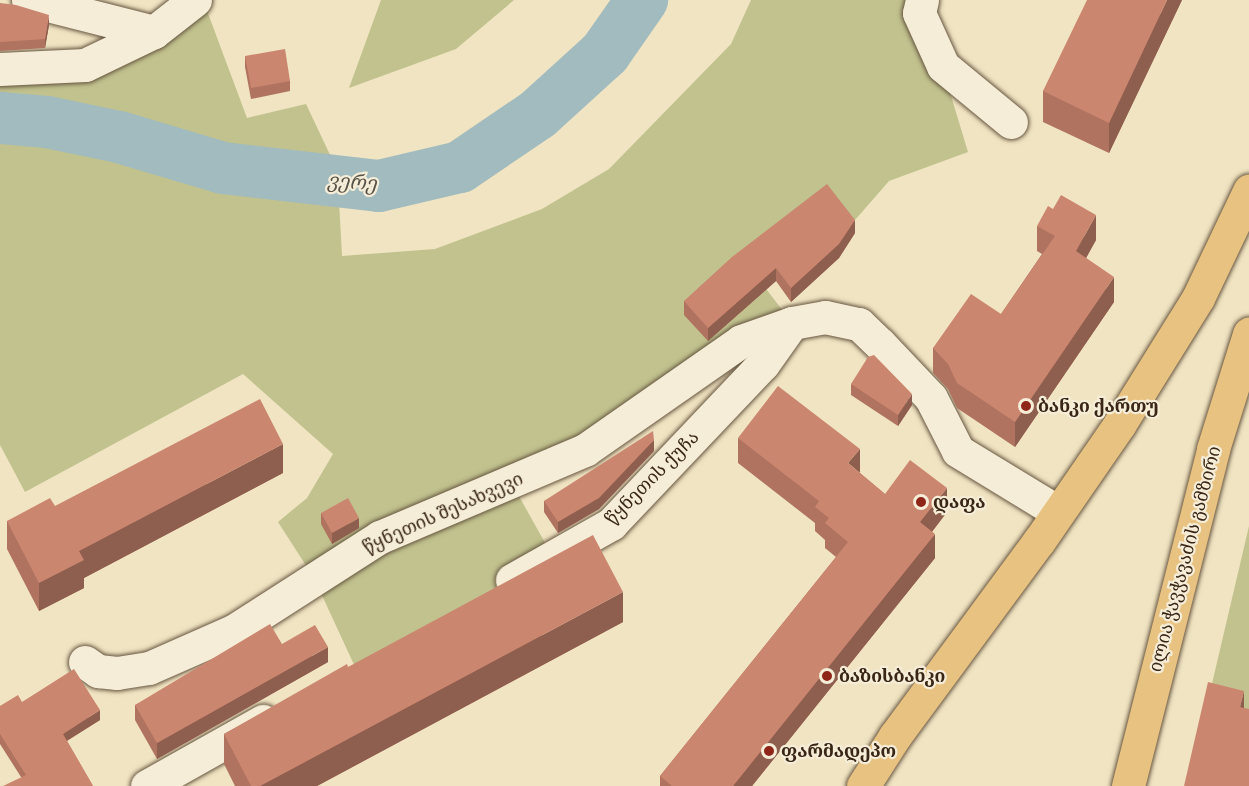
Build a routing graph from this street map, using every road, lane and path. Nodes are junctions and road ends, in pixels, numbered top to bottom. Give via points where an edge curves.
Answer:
1 (28, 0) edge
2 (195, 0) edge
3 (922, 0) edge
4 (154, 32) junction
5 (0, 69) edge
6 (1011, 122) dead end
7 (1249, 191) edge
8 (792, 323) junction
9 (1249, 334) edge
10 (1058, 512) junction
11 (491, 592) edge
12 (86, 663) dead end
13 (285, 709) edge
14 (147, 786) edge
15 (863, 786) edge
16 (1128, 786) edge

1 - 4 street
2 - 4 street
3 - 6 street via 919,13 943,66
4 - 5 street via 85,64
7 - 10 main road via 1198,298 1119,425
8 - 10 street via 825,317 859,324 931,398 958,451
8 - 11 street, წყნეთის ქუჩა via 763,364 611,524
8 - 12 street, წყნეთის შესახვევი via 741,341 585,450 380,537 235,630 149,668 117,673
9 - 16 main road, ილია ჭავჭავაძის გამზირი via 1213,449
10 - 15 main road
13 - 14 street

